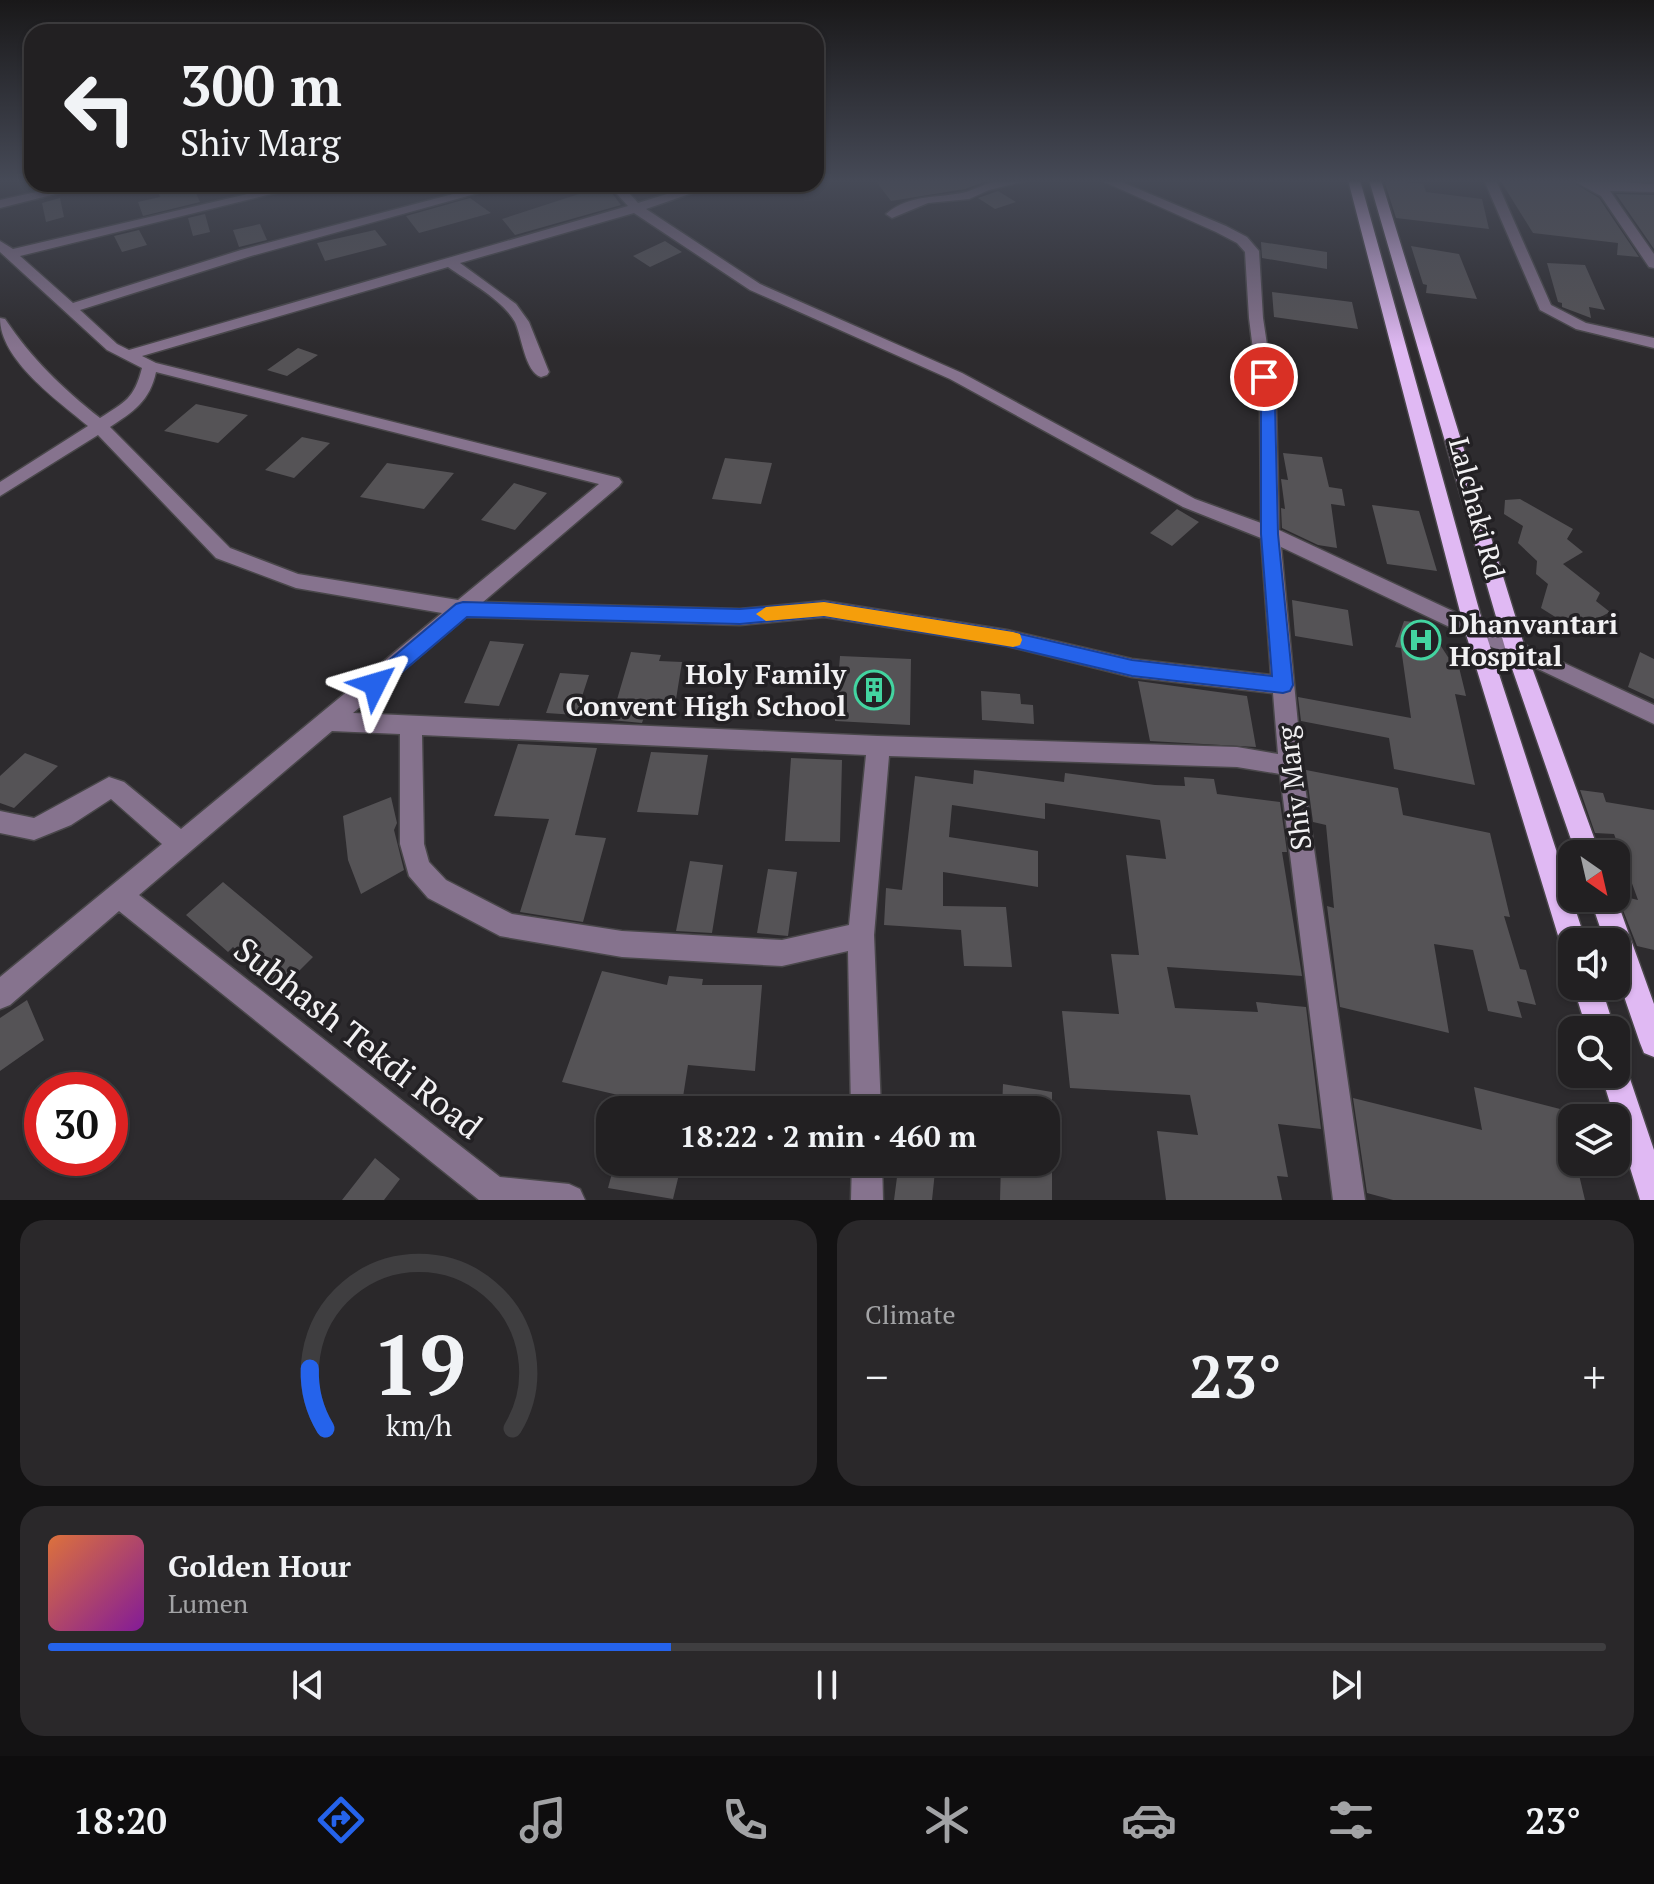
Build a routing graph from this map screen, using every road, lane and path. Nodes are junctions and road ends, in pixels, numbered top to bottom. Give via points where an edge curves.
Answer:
1 (65, 236) edge
2 (310, 236) edge
3 (540, 236) edge
4 (678, 236) edge
5 (1234, 236) edge
6 (1373, 236) edge
7 (1387, 236) edge
8 (1514, 236) edge
9 (1635, 236) edge
10 (5, 249) edge
11 (450, 262) junction
12 (1377, 262) junction
13 (1654, 264) edge
14 (1399, 266) junction
15 (70, 309) junction
16 (0, 322) edge
17 (1654, 343) edge
18 (128, 355) junction
19 (150, 366) junction
20 (541, 372) dead end
21 (100, 427) junction
22 (0, 490) edge
23 (1270, 534) junction
24 (463, 609) junction
25 (1475, 631) junction
26 (1516, 651) junction
27 (1283, 685) junction
28 (1654, 715) edge
29 (331, 721) junction
30 (411, 724) junction
31 (878, 746) junction
32 (1290, 766) junction
33 (0, 822) edge
34 (1583, 840) edge
35 (181, 844) junction
36 (119, 895) junction
37 (1608, 912) edge
38 (1569, 928) edge
39 (861, 935) junction
40 (0, 995) edge
41 (1654, 1043) edge
42 (1619, 1088) edge
43 (866, 1096) edge
44 (867, 1176) edge
45 (499, 1196) edge
46 (1654, 1197) edge
47 (569, 1200) edge
48 (867, 1200) edge
49 (1349, 1200) edge

1 - 10 street
2 - 15 street
3 - 11 street
4 - 23 street via 755,287 956,376 1189,503
5 - 23 street, Shiv Marg via 1252,251 1268,405
6 - 12 main road, Lalchaki Rd
7 - 14 main road, Lalchaki Rd
8 - 17 street via 1545,307 1554,315
9 - 13 street
10 - 15 street
11 - 18 street
11 - 20 street via 511,307
12 - 14 main road
12 - 25 main road, Lalchaki Rd
14 - 26 main road, Lalchaki Rd
15 - 18 street
16 - 21 street via 48,384
18 - 19 street
19 - 21 street via 142,395
19 - 24 street via 613,482
21 - 22 street
21 - 24 street via 223,553 296,581
23 - 25 street
23 - 27 street, Shiv Marg
24 - 27 street via 740,617 824,609 1007,638 1132,668
24 - 29 street
25 - 26 street
25 - 38 main road, Lalchaki Rd
26 - 28 street
26 - 34 main road, Lalchaki Rd
27 - 32 street, Shiv Marg
29 - 30 street
29 - 35 street
30 - 31 street
30 - 39 street via 412,844 418,868 437,889 509,927 622,944 782,953
31 - 32 street via 1237,757
31 - 39 street
32 - 49 street, Shiv Marg
33 - 35 street via 34,829 109,788
35 - 36 street
36 - 40 street
36 - 45 street, Subhash Tekdi Road
37 - 41 main road
39 - 43 street
42 - 46 main road
44 - 48 street
45 - 47 street, Subhash Tekdi Road

